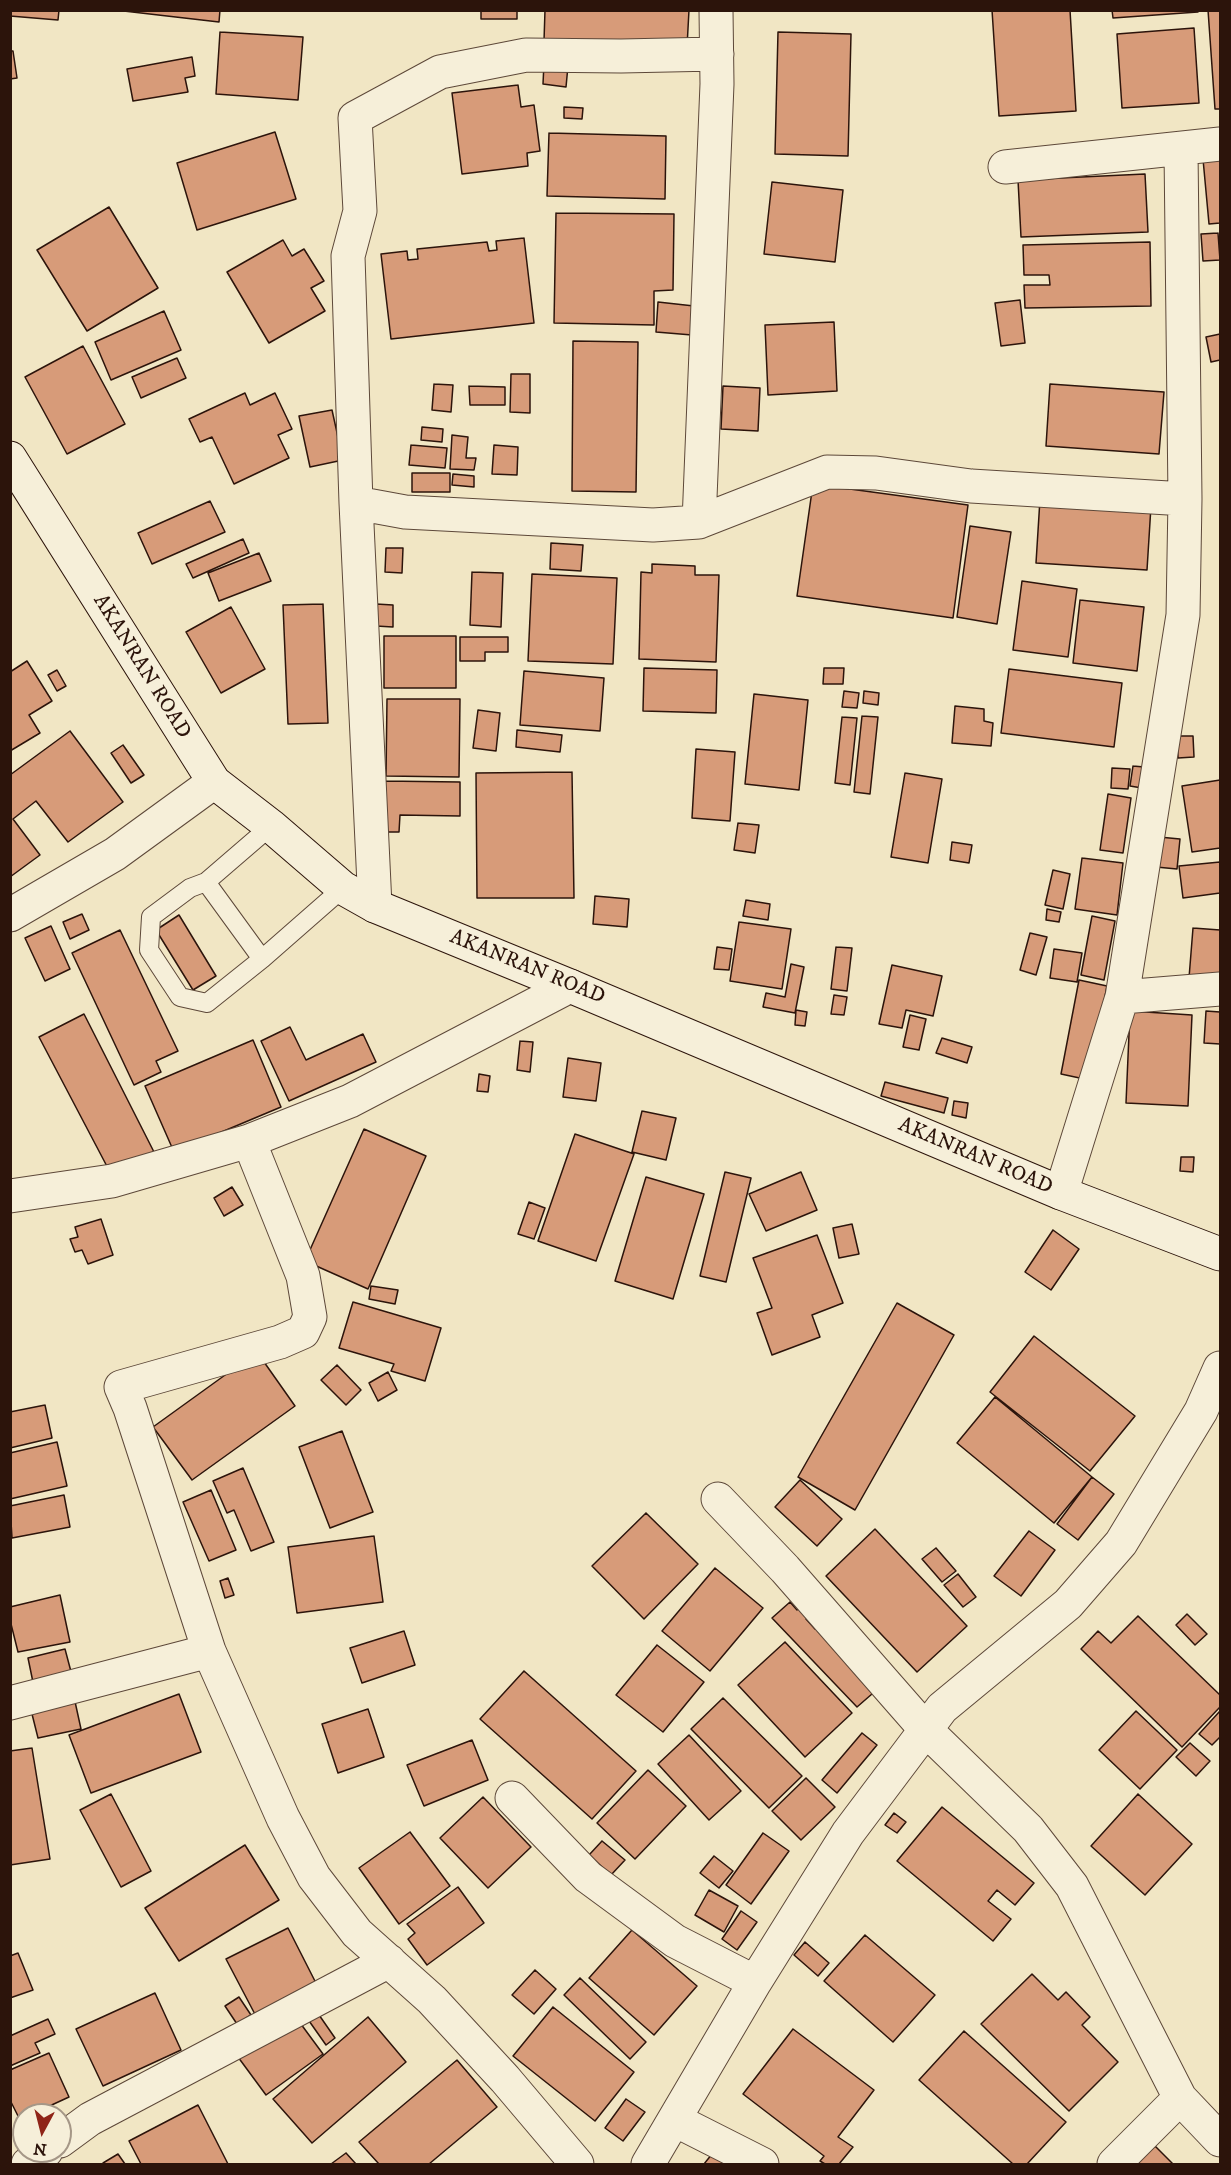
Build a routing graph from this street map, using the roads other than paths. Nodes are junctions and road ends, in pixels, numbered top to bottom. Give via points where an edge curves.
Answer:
1 (716, 10) edge
2 (717, 54) junction
3 (1221, 144) edge
4 (1181, 150) junction
5 (1005, 167) dead end
6 (10, 458) edge
7 (1185, 499) junction
8 (356, 503) junction
9 (699, 522) junction
10 (214, 782) junction
11 (271, 826) junction
12 (207, 882) junction
13 (343, 888) junction
14 (375, 906) junction
15 (10, 915) edge
16 (262, 959) junction
17 (570, 986) junction
18 (1221, 989) edge
19 (1122, 996) junction
20 (249, 1141) junction
21 (1061, 1193) junction
22 (10, 1196) edge
23 (1221, 1254) edge
24 (1221, 1368) edge
25 (718, 1499) dead end
26 (209, 1651) junction
27 (10, 1703) edge
28 (926, 1730) junction
29 (512, 1798) dead end
30 (389, 1961) junction
31 (755, 1982) junction
32 (1180, 2098) junction
33 (675, 2120) junction
34 (72, 2132) edge
35 (1221, 2140) edge
36 (577, 2164) edge
37 (648, 2164) edge
38 (762, 2164) edge
39 (1114, 2164) edge

1 - 2 street
2 - 8 street via 526,55 440,72 355,118 360,211 348,256
2 - 9 street
3 - 4 street
4 - 5 street
4 - 7 street
6 - 10 street, AKANRAN ROAD
7 - 9 street via 971,486 876,473 826,472
7 - 19 street via 1183,615
8 - 9 street via 405,512 653,525
8 - 14 street
10 - 11 street, AKANRAN ROAD
10 - 15 street via 115,854
11 - 12 lane
11 - 13 street, AKANRAN ROAD
12 - 16 lane
12 - 16 lane via 190,888 151,916 149,950 180,997 207,1002
13 - 14 street, AKANRAN ROAD
13 - 16 lane
14 - 17 street, AKANRAN ROAD
17 - 20 street via 350,1101
17 - 21 street, AKANRAN ROAD
18 - 19 street
19 - 21 street
20 - 22 street via 112,1181
20 - 26 street via 303,1276 310,1317 303,1332 121,1387
21 - 23 street, AKANRAN ROAD
24 - 28 street via 1201,1411 1121,1543 1068,1604 942,1708
25 - 28 street
26 - 27 street
26 - 30 street via 283,1818 314,1877 357,1933
28 - 31 street via 848,1833
28 - 32 street via 1028,1829 1072,1886
29 - 31 street via 588,1877 675,1941
30 - 34 street via 90,2119
30 - 36 street via 441,2009
31 - 33 street
32 - 35 street
32 - 39 street
33 - 37 street
33 - 38 street

